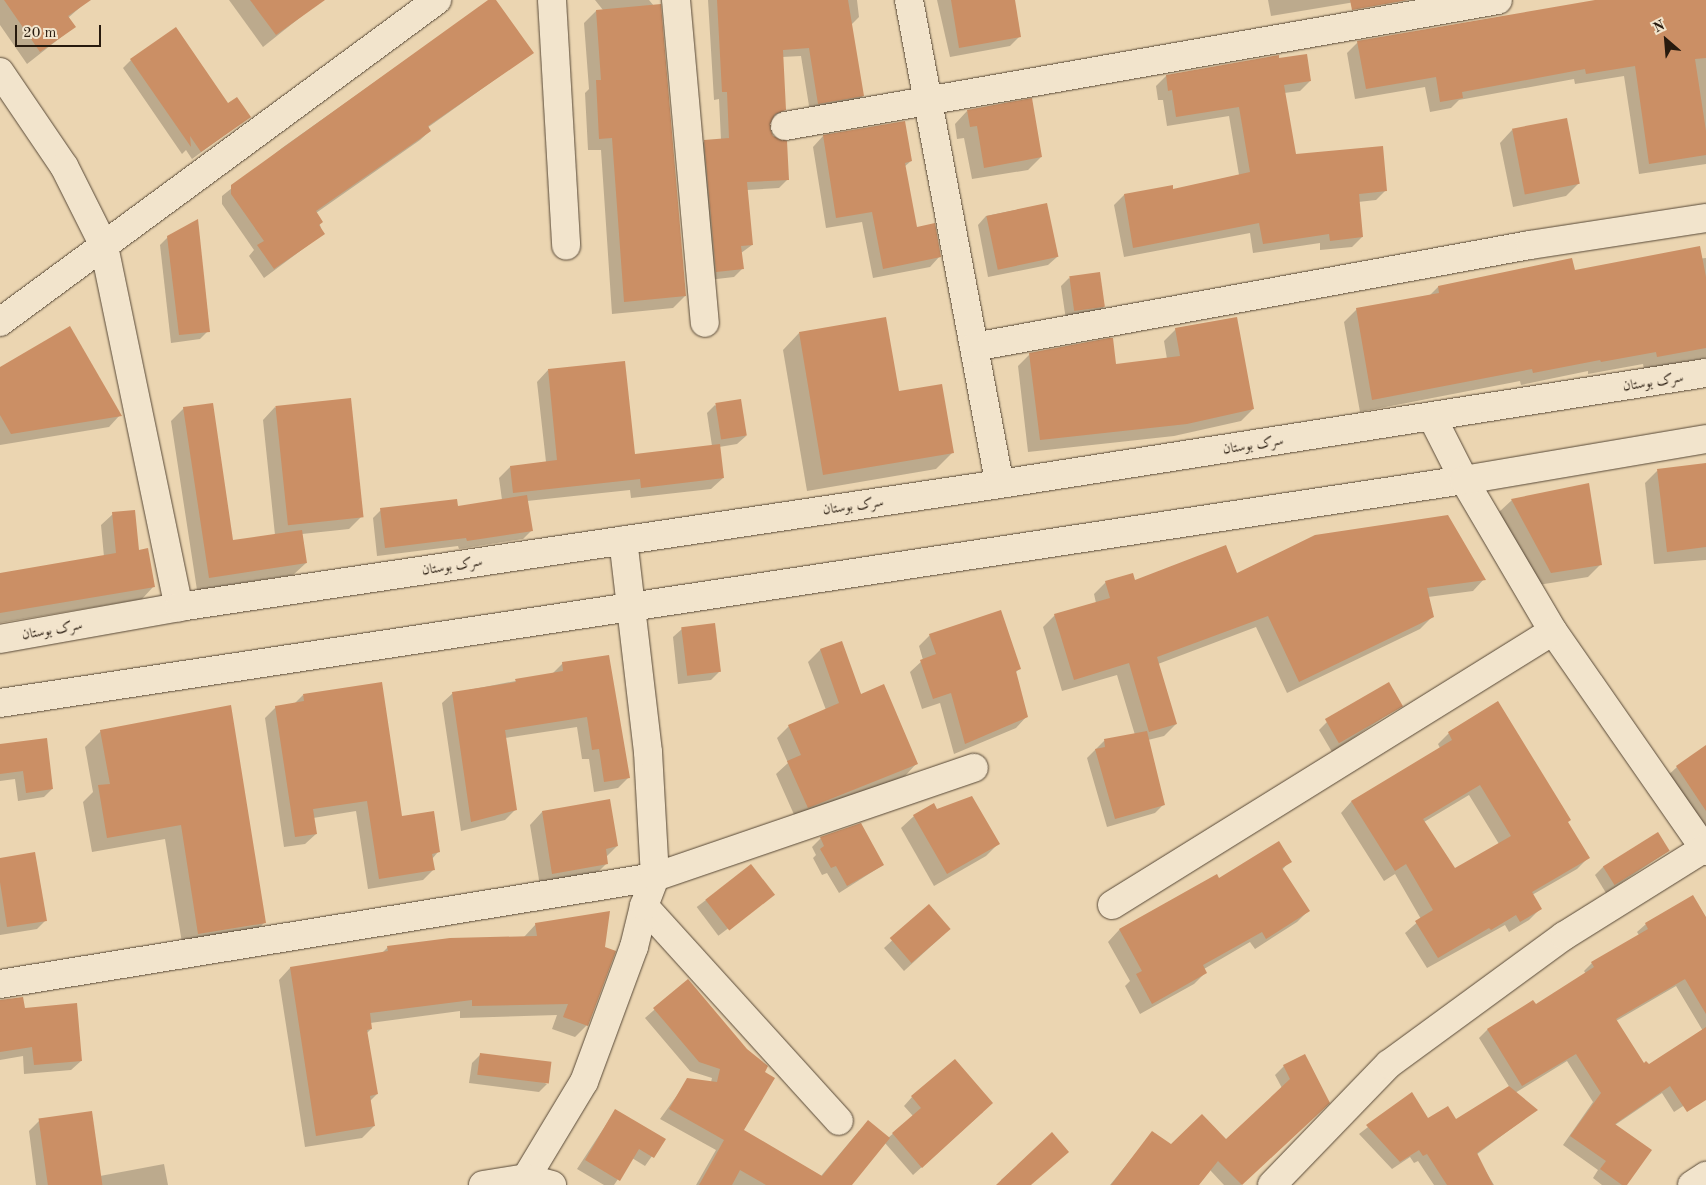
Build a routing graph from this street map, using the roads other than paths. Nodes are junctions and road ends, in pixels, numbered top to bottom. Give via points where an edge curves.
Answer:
1 (437, 0) edge
2 (552, 0) edge
3 (676, 0) edge
4 (909, 0) edge
5 (1498, 0) edge
6 (0, 72) edge
7 (926, 100) junction
8 (785, 126) dead end
9 (1706, 218) edge
10 (104, 246) junction
11 (566, 246) dead end
12 (0, 322) edge
13 (705, 324) dead end
14 (974, 347) junction
15 (1706, 373) edge
16 (1432, 417) junction
17 (1706, 439) edge
18 (1464, 480) junction
19 (1000, 484) junction
20 (623, 540) junction
21 (632, 606) junction
22 (179, 607) junction
23 (1553, 630) junction
24 (0, 639) edge
25 (0, 703) edge
26 (974, 768) dead end
27 (1705, 850) edge
28 (655, 877) junction
29 (1112, 905) dead end
30 (644, 906) junction
31 (0, 984) edge
32 (839, 1121) dead end
33 (1706, 1176) edge
34 (526, 1178) junction
35 (483, 1185) edge
36 (552, 1185) edge
37 (1272, 1185) edge
38 (1692, 1185) edge

1 - 10 street
2 - 11 street
3 - 13 street
4 - 7 street
5 - 7 street
6 - 10 street via 64,166
7 - 8 street
7 - 14 street
9 - 14 street via 1530,245
10 - 12 street
10 - 22 street
14 - 19 street
15 - 16 street, سرک بوستان
16 - 18 street
16 - 19 street, سرک بوستان
17 - 18 street
18 - 21 street
18 - 23 street
19 - 20 street, سرک بوستان
20 - 21 street
20 - 22 street, سرک بوستان
21 - 25 street
21 - 28 street via 648,752
22 - 24 street, سرک بوستان
23 - 27 street
23 - 29 street
26 - 28 street
27 - 37 street via 1564,936 1388,1064
28 - 30 street
28 - 31 street
30 - 32 street
30 - 34 street via 634,947 584,1082
33 - 38 street
34 - 35 street
34 - 36 street

